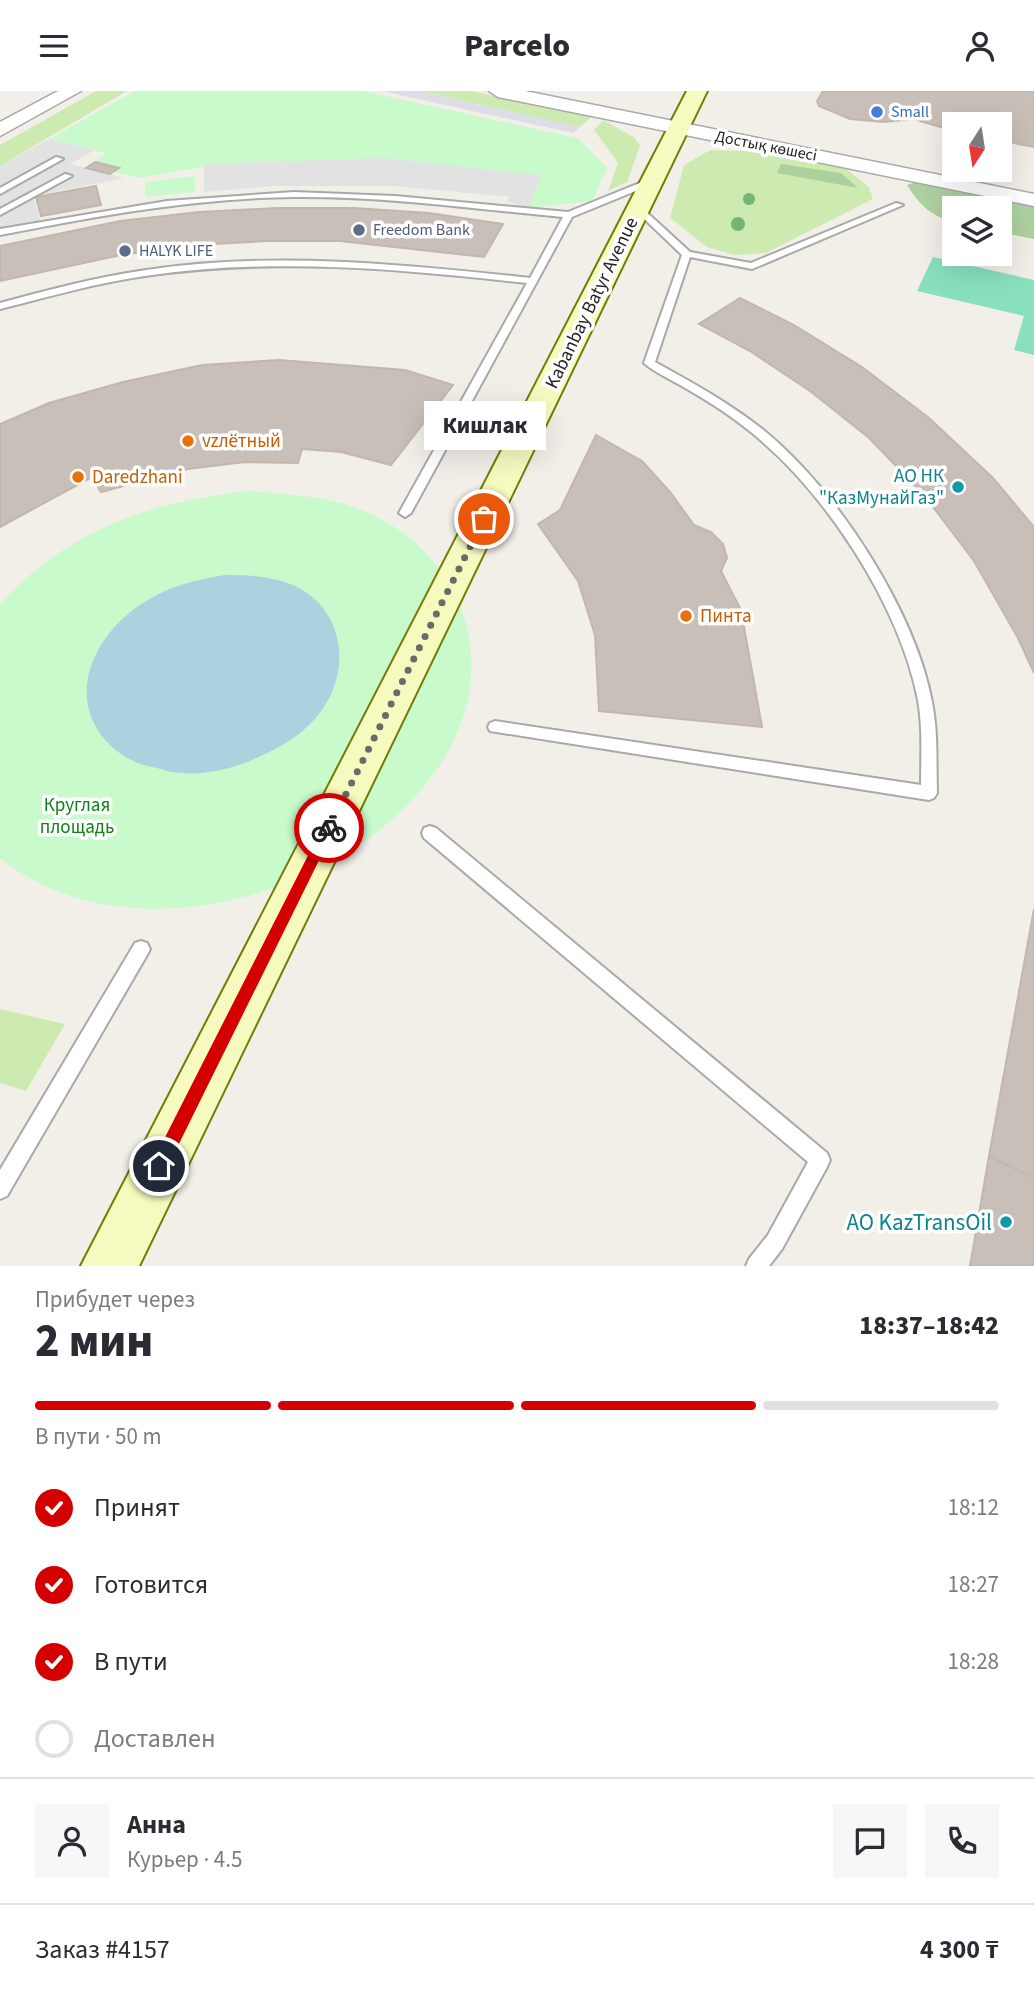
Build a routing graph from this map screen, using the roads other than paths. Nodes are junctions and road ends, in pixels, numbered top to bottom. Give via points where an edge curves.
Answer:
1 (72, 91) edge
2 (498, 91) edge
3 (552, 91) edge
4 (697, 91) edge
5 (680, 123) junction
6 (0, 130) edge
7 (59, 159) dead end
8 (68, 176) dead end
9 (652, 181) junction
10 (1034, 189) edge
11 (0, 191) edge
12 (1034, 200) edge
13 (899, 205) dead end
14 (639, 210) junction
15 (0, 212) edge
16 (569, 215) junction
17 (0, 232) edge
18 (687, 254) junction
19 (533, 281) junction
20 (0, 306) edge
21 (405, 513) dead end
22 (495, 727) dead end
23 (430, 833) dead end
24 (141, 949) dead end
25 (0, 1189) edge
26 (109, 1266) edge
27 (756, 1266) edge

1 - 6 street
2 - 5 street, Достық көшесі
3 - 5 street, Достық көшесі
4 - 5 main road, Kabanbay Batyr Avenue
5 - 9 main road, Kabanbay Batyr Avenue
5 - 10 street, Достық көшесі
5 - 12 street, Достық көшесі
7 - 11 lane
8 - 15 lane
9 - 14 main road, Kabanbay Batyr Avenue
9 - 16 lane
13 - 18 lane via 752,266
14 - 18 lane
14 - 26 main road, Kabanbay Batyr Avenue
16 - 17 lane via 414,198 252,196 168,203
16 - 19 lane
18 - 22 lane via 649,362 720,403 778,449 843,523 895,617 923,694 929,793
19 - 20 lane via 399,266 269,263 165,270
19 - 21 lane
23 - 27 lane via 820,1160 775,1242
24 - 25 lane

